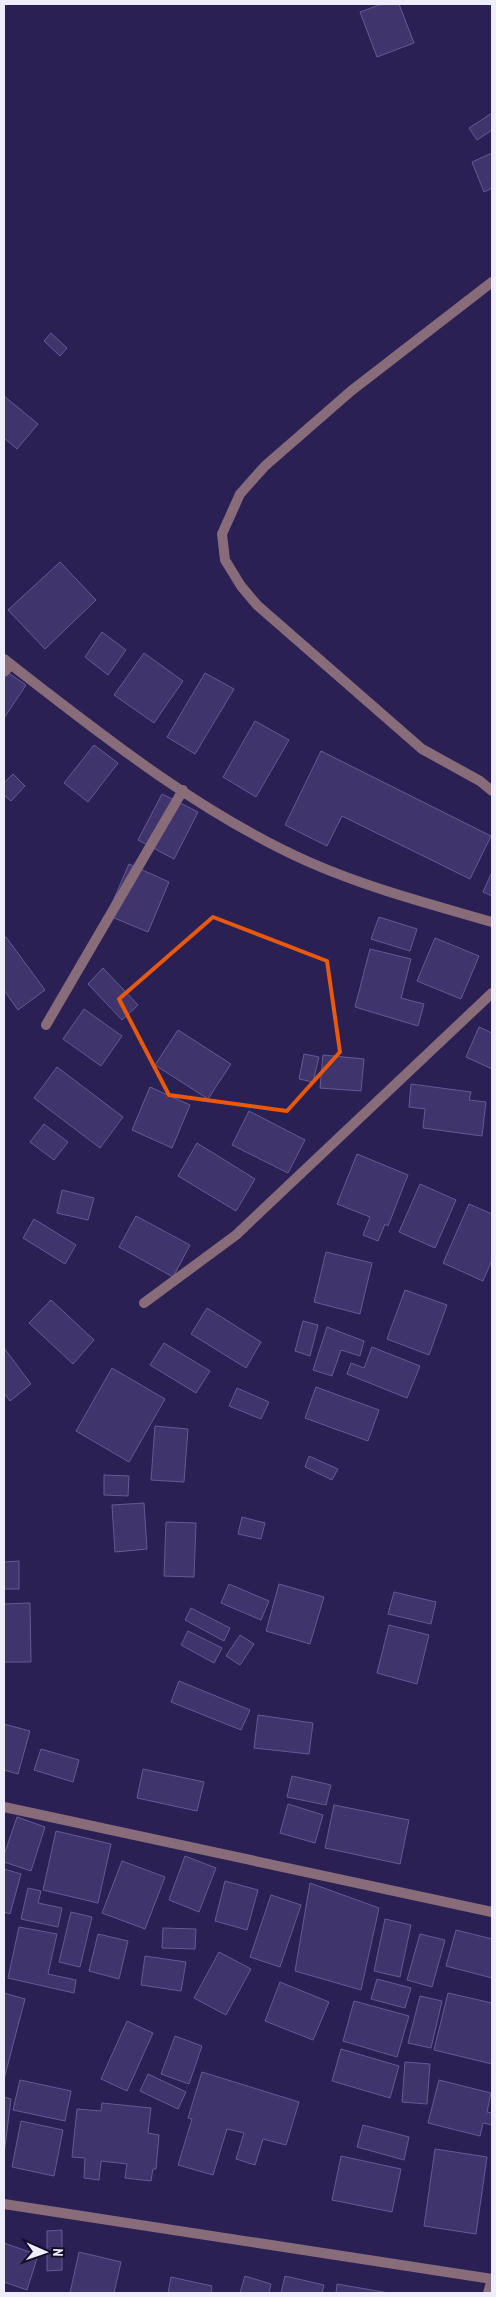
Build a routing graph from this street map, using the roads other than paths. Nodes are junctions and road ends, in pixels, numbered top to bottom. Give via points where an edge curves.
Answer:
1 (492, 282) edge
2 (6, 665) edge
3 (183, 790) junction
4 (492, 791) edge
5 (492, 922) edge
6 (492, 993) edge
7 (46, 1025) dead end
8 (144, 1303) dead end
9 (4, 1806) edge
10 (492, 1912) edge
11 (4, 2204) edge
12 (492, 2279) edge
13 (488, 2293) edge

1 - 4 street via 351,392 265,466 240,494 222,534 226,560 257,605 422,748
2 - 3 street
3 - 5 street via 236,825 308,861 374,888
3 - 7 street
6 - 8 street via 236,1235
9 - 10 street
11 - 12 street
12 - 13 street

